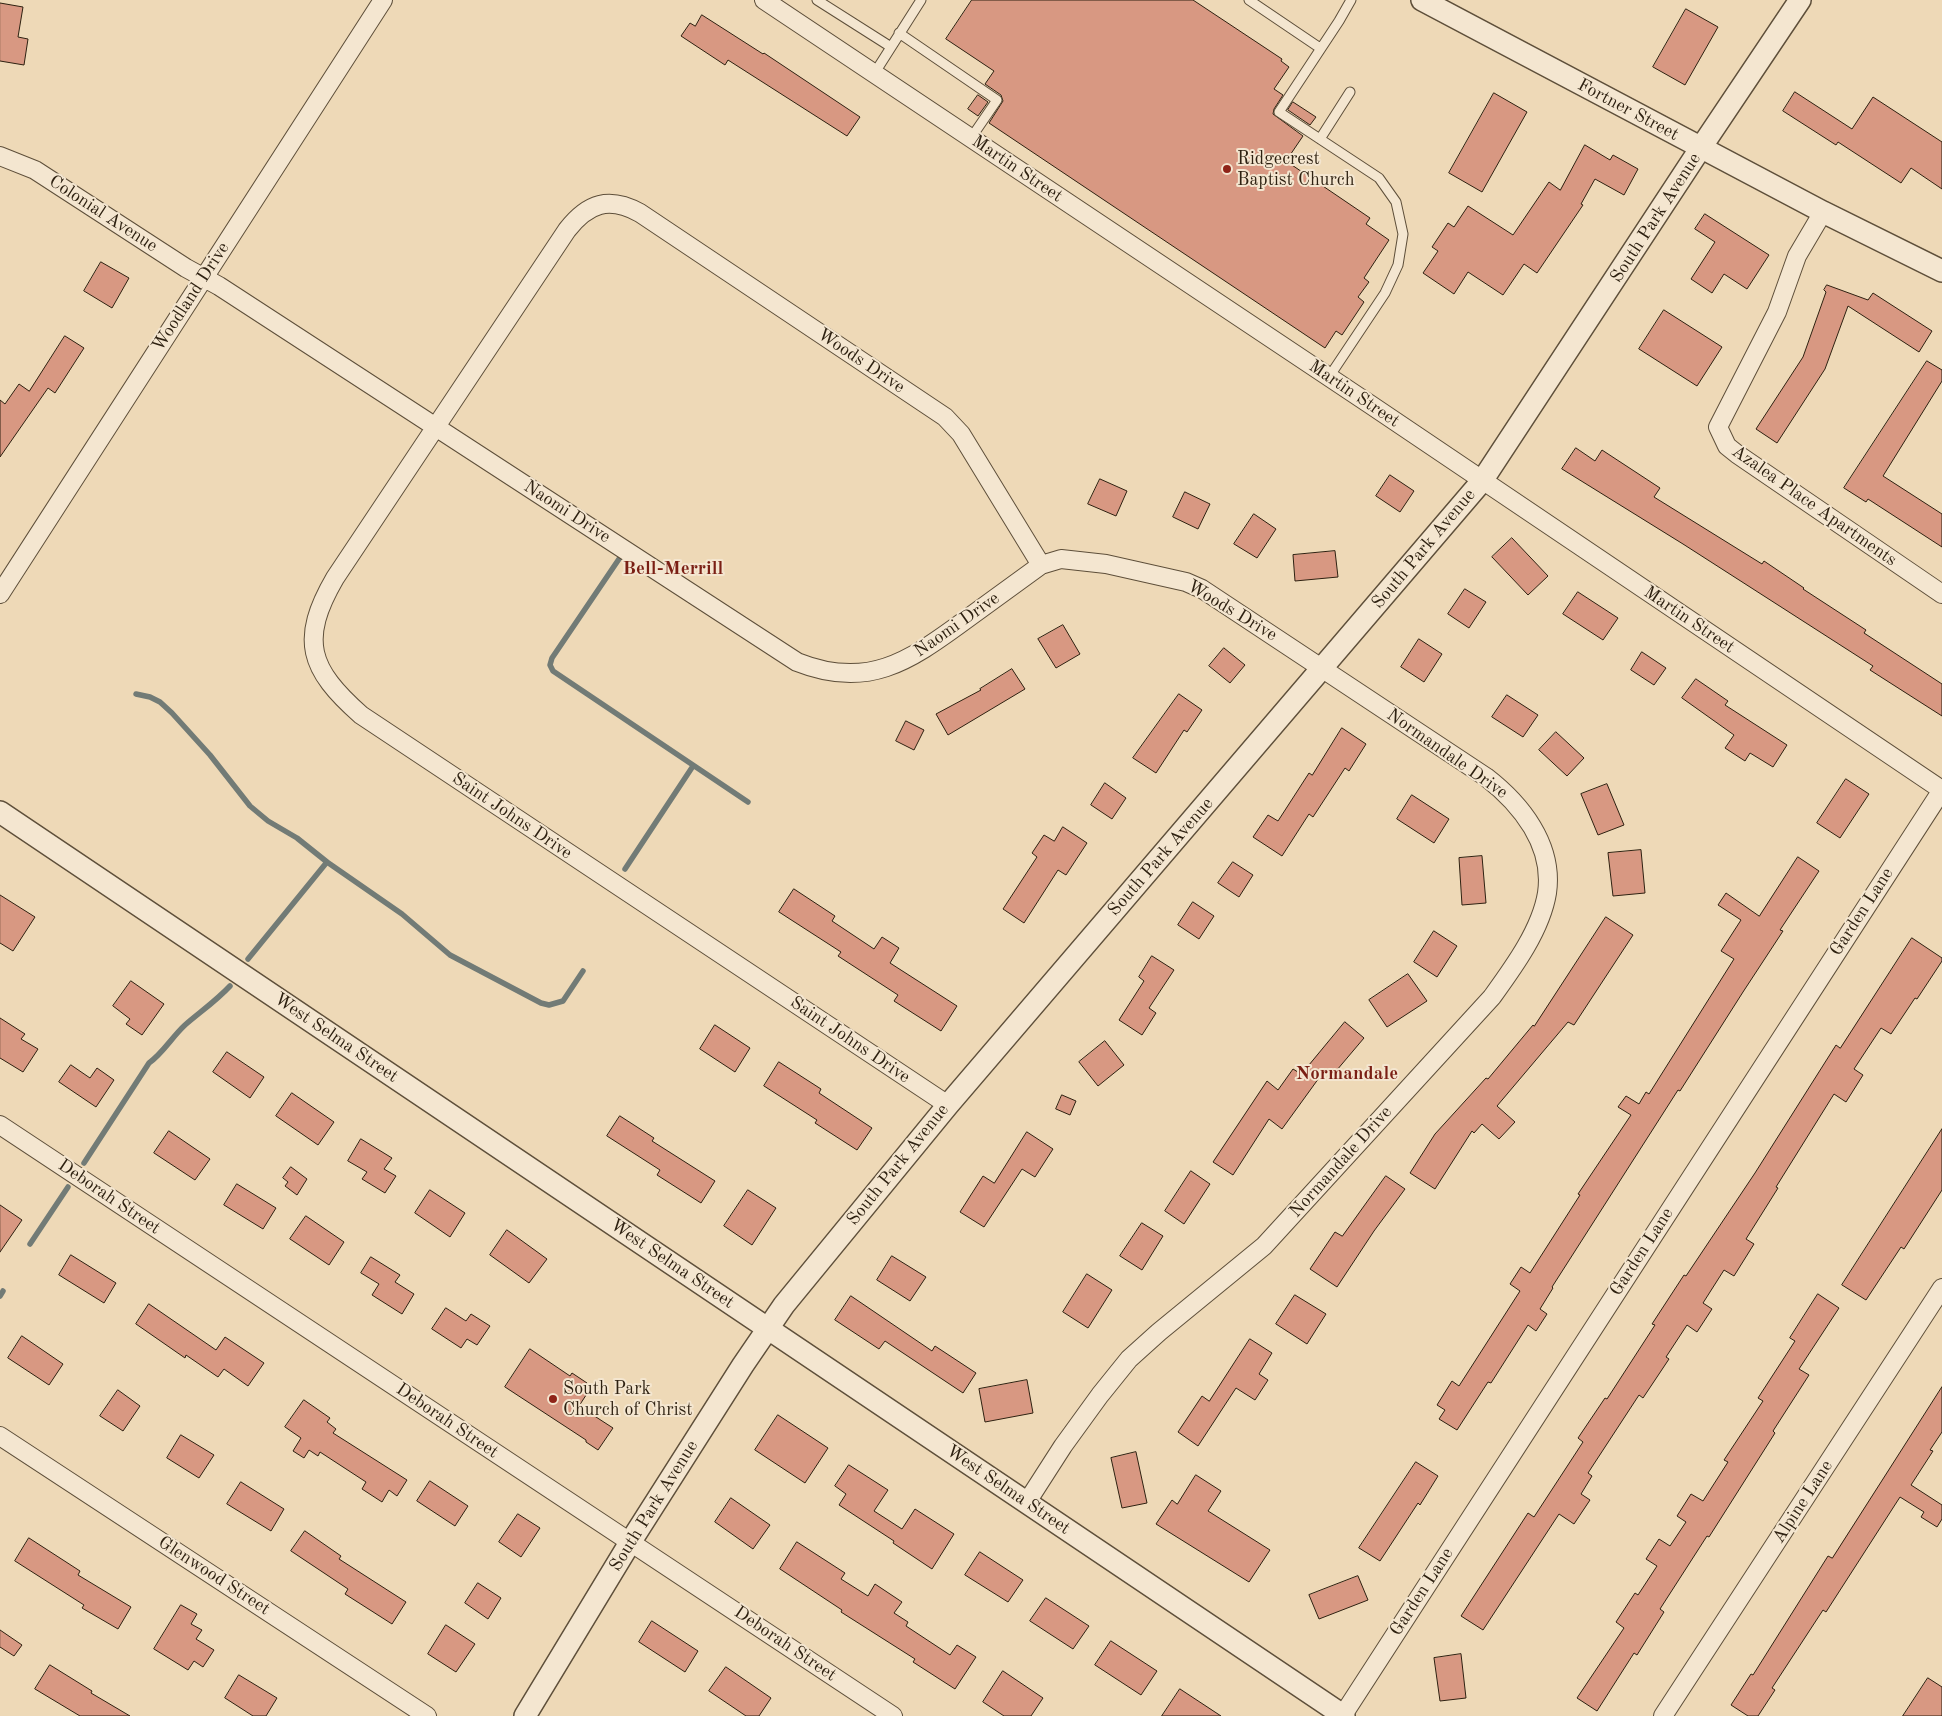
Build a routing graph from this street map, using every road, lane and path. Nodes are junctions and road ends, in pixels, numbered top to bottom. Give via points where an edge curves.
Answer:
1 (382, 0) edge
2 (764, 0) edge
3 (817, 0) edge
4 (921, 0) edge
5 (1249, 0) edge
6 (1351, 0) edge
7 (1422, 0) edge
8 (1800, 0) edge
9 (899, 33) junction
10 (891, 47) junction
11 (1320, 48) junction
12 (874, 74) junction
13 (1350, 92) dead end
14 (971, 138) junction
15 (1320, 139) junction
16 (1700, 149) junction
17 (0, 156) edge
18 (1823, 212) junction
19 (1942, 271) edge
20 (203, 277) junction
21 (1329, 377) junction
22 (437, 427) junction
23 (1482, 481) junction
24 (1040, 565) junction
25 (0, 594) edge
26 (1942, 594) edge
27 (1323, 668) junction
28 (1942, 790) edge
29 (0, 812) edge
30 (948, 1105) junction
31 (0, 1125) edge
32 (1942, 1288) edge
33 (768, 1328) junction
34 (0, 1436) edge
35 (1028, 1502) junction
36 (631, 1541) junction
37 (427, 1716) edge
38 (525, 1716) edge
39 (893, 1716) edge
40 (1343, 1716) edge
41 (1663, 1716) edge

1 - 20 street, Woodland Drive
2 - 12 street, Martin Street
3 - 10 lane
4 - 9 lane
5 - 11 lane
6 - 11 lane
7 - 16 street, Fortner Street
8 - 16 street, South Park Avenue
9 - 10 lane
9 - 14 lane via 997,100
10 - 12 lane
11 - 15 lane via 1280,112
12 - 14 street, Martin Street
13 - 15 lane
14 - 21 street, Martin Street
15 - 21 lane via 1379,178 1396,202 1402,234 1398,265 1385,293
16 - 18 street, Fortner Street
16 - 23 street, South Park Avenue
17 - 20 street, Colonial Avenue via 35,170
18 - 19 street, Fortner Street
18 - 26 street, Azalea Place Apartments via 1798,256 1777,312 1718,427 1727,446 1737,454
20 - 22 street, Naomi Drive
20 - 25 street, Woodland Drive
21 - 23 street, Martin Street
22 - 24 street, Naomi Drive via 778,651 816,670 839,674 863,673 905,661 928,648
22 - 24 street, Woods Drive via 576,218 598,205 620,205 640,213 945,417 961,434
22 - 30 street, Saint Johns Drive via 323,599 312,638 324,676 338,695 361,715
23 - 27 street, South Park Avenue
23 - 28 street, Martin Street
24 - 27 street, Woods Drive via 1061,559 1106,564 1186,582 1202,589
27 - 30 street, South Park Avenue
27 - 35 street, Normandale Drive via 1486,777 1518,807 1541,842 1546,865 1547,893 1540,918 1518,960 1492,997 1296,1213 1264,1246 1129,1359 1063,1446
28 - 40 street, Garden Lane
29 - 33 street, West Selma Street
30 - 33 street, South Park Avenue
31 - 36 street, Deborah Street
32 - 41 street, Alpine Lane
33 - 35 street, West Selma Street
33 - 36 street, South Park Avenue
34 - 37 street, Glenwood Street
35 - 40 street, West Selma Street
36 - 38 street, South Park Avenue
36 - 39 street, Deborah Street

